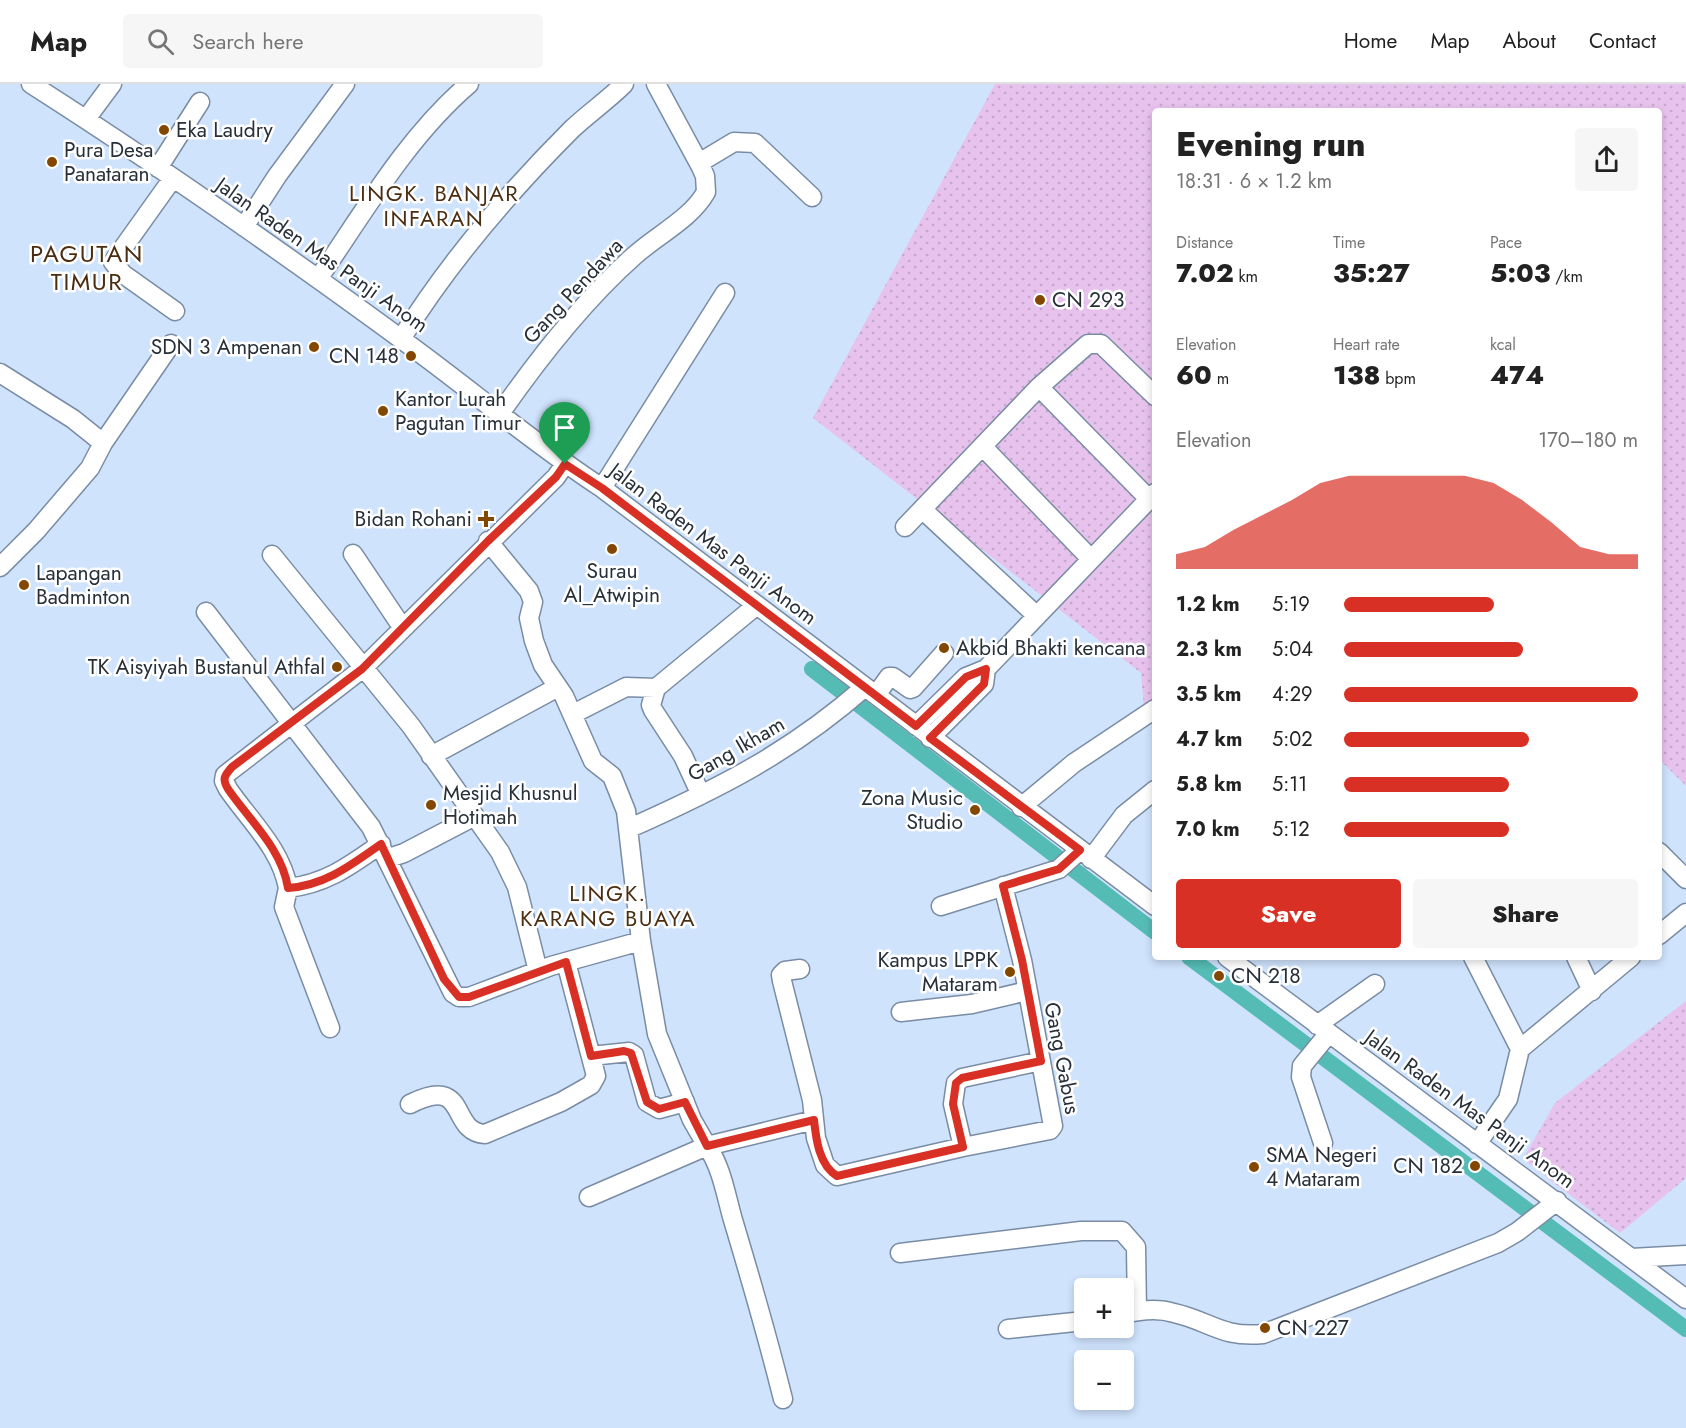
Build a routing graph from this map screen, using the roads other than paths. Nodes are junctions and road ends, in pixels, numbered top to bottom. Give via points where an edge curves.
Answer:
1 (30, 84) edge
2 (112, 84) edge
3 (345, 84) edge
4 (469, 84) edge
5 (624, 84) edge
6 (656, 84) edge
7 (200, 102) dead end
8 (86, 119) junction
9 (699, 163) junction
10 (166, 173) junction
11 (812, 197) dead end
12 (244, 227) junction
13 (318, 279) junction
14 (725, 293) dead end
15 (175, 311) dead end
16 (401, 339) junction
17 (171, 344) dead end
18 (0, 373) edge
19 (1039, 387) junction
20 (1152, 393) edge
21 (499, 415) junction
22 (103, 443) junction
23 (983, 447) junction
24 (565, 464) junction
25 (602, 488) junction
26 (1152, 496) edge
27 (923, 510) junction
28 (905, 526) dead end
29 (488, 541) junction
30 (353, 554) dead end
31 (272, 555) dead end
32 (1090, 558) junction
33 (0, 567) edge
34 (757, 605) junction
35 (206, 612) dead end
36 (1037, 616) junction
37 (402, 627) junction
38 (944, 653) dead end
39 (362, 669) junction
40 (558, 687) junction
41 (656, 688) junction
42 (860, 695) junction
43 (1152, 711) edge
44 (573, 714) junction
45 (291, 722) junction
46 (923, 732) junction
47 (431, 756) junction
48 (1152, 792) edge
49 (701, 795) junction
50 (1021, 807) junction
51 (473, 817) junction
52 (630, 828) junction
53 (385, 851) junction
54 (1662, 855) edge
55 (1075, 860) junction
56 (1686, 879) edge
57 (1003, 886) junction
58 (288, 888) junction
59 (1152, 904) edge
60 (941, 906) dead end
61 (1686, 913) edge
62 (1662, 932) edge
63 (641, 941) junction
64 (1230, 960) edge
65 (1475, 960) edge
66 (1577, 960) edge
67 (1628, 960) edge
68 (566, 962) junction
69 (800, 969) dead end
70 (538, 971) junction
71 (1375, 984) dead end
72 (1027, 991) junction
73 (1592, 991) junction
74 (901, 1012) dead end
75 (330, 1028) dead end
76 (1319, 1040) junction
77 (1520, 1049) junction
78 (591, 1056) junction
79 (1041, 1061) junction
80 (685, 1102) junction
81 (410, 1104) dead end
82 (814, 1120) junction
83 (1323, 1143) dead end
84 (1477, 1144) junction
85 (707, 1146) junction
86 (963, 1147) junction
87 (589, 1197) dead end
88 (1551, 1206) junction
89 (900, 1253) dead end
90 (1686, 1256) edge
91 (1631, 1258) junction
92 (1133, 1278) edge
93 (1686, 1299) edge
94 (1134, 1313) edge
95 (1074, 1322) edge
96 (1008, 1329) dead end
97 (783, 1399) dead end

1 - 8 street, Jalan Raden Mas Panji Anom
2 - 8 street
3 - 12 street
4 - 13 street via 417,138
5 - 16 street via 573,128 482,226 426,298
6 - 9 street
7 - 10 street
8 - 10 street, Jalan Raden Mas Panji Anom
9 - 11 street via 734,142 755,143
9 - 21 street, Gang Pendawa via 706,192 692,210 633,256 591,298
10 - 12 street, Jalan Raden Mas Panji Anom
10 - 15 street via 113,262 123,274
12 - 13 street, Jalan Raden Mas Panji Anom
13 - 16 street, Jalan Raden Mas Panji Anom
14 - 25 street
16 - 21 street, Jalan Raden Mas Panji Anom
17 - 22 street
18 - 22 street
19 - 20 street via 1083,347 1096,343
19 - 23 street
19 - 26 street
21 - 24 street, Jalan Raden Mas Panji Anom
22 - 33 street via 90,468 63,501
23 - 27 street
23 - 32 street
24 - 25 street, Jalan Raden Mas Panji Anom
24 - 29 street
25 - 34 street, Jalan Raden Mas Panji Anom
26 - 32 street
27 - 28 street
27 - 36 street
29 - 37 street
29 - 40 street via 529,591 534,641 543,665
30 - 37 street
31 - 39 street
32 - 36 street
34 - 41 street
34 - 42 street, Jalan Raden Mas Panji Anom
35 - 45 street
36 - 46 street via 986,669 966,677
37 - 39 street
38 - 42 street, Gang Ikham via 913,688 889,677
39 - 45 street
39 - 47 street via 390,699
40 - 44 street
40 - 47 street
41 - 44 street via 626,687
41 - 49 street via 652,708 683,756
42 - 46 street, Jalan Raden Mas Panji Anom
42 - 49 street, Gang Ikham via 773,757
43 - 50 street via 1074,763
44 - 52 street via 593,761 612,776
45 - 53 street
45 - 58 street via 232,767 224,781 276,852
46 - 50 street, Jalan Raden Mas Panji Anom
47 - 51 street
48 - 55 street
49 - 52 street, Gang Ikham
50 - 55 street, Jalan Raden Mas Panji Anom
51 - 53 street via 404,853
51 - 70 street via 500,852 517,887
52 - 63 street
53 - 58 street via 332,878
53 - 70 street via 453,993 469,997
54 - 56 street
55 - 57 street
55 - 59 street, Jalan Raden Mas Panji Anom
57 - 60 street
57 - 72 street, Gang Gabus
58 - 75 street via 285,907
61 - 62 street
63 - 68 street
63 - 80 street via 657,1034
64 - 76 street, Jalan Raden Mas Panji Anom
65 - 77 street
66 - 73 street
67 - 73 street
68 - 70 street
68 - 78 street
69 - 82 street via 781,975
71 - 76 street
72 - 74 street via 972,1004
72 - 79 street, Gang Gabus
73 - 77 street
76 - 83 street via 1302,1066 1301,1077
76 - 84 street, Jalan Raden Mas Panji Anom
77 - 84 street via 1508,1099
78 - 80 street via 629,1052 634,1055 647,1102 653,1108
78 - 81 street via 596,1076 591,1085 485,1134 473,1130 444,1095 428,1095
79 - 86 street via 962,1078 956,1083 953,1104
79 - 86 street, Gang Gabus via 1052,1128
80 - 85 street
82 - 85 street
82 - 86 street, Gang Gabus via 825,1165 837,1176
84 - 88 street, Jalan Raden Mas Panji Anom
85 - 87 street
85 - 97 street via 716,1161 756,1294
88 - 91 street, Jalan Raden Mas Panji Anom
88 - 94 street via 1517,1232 1477,1252 1263,1334 1218,1331 1172,1312
89 - 92 street via 1081,1231 1122,1231 1136,1247
90 - 91 street
91 - 93 street, Jalan Raden Mas Panji Anom
95 - 96 street

